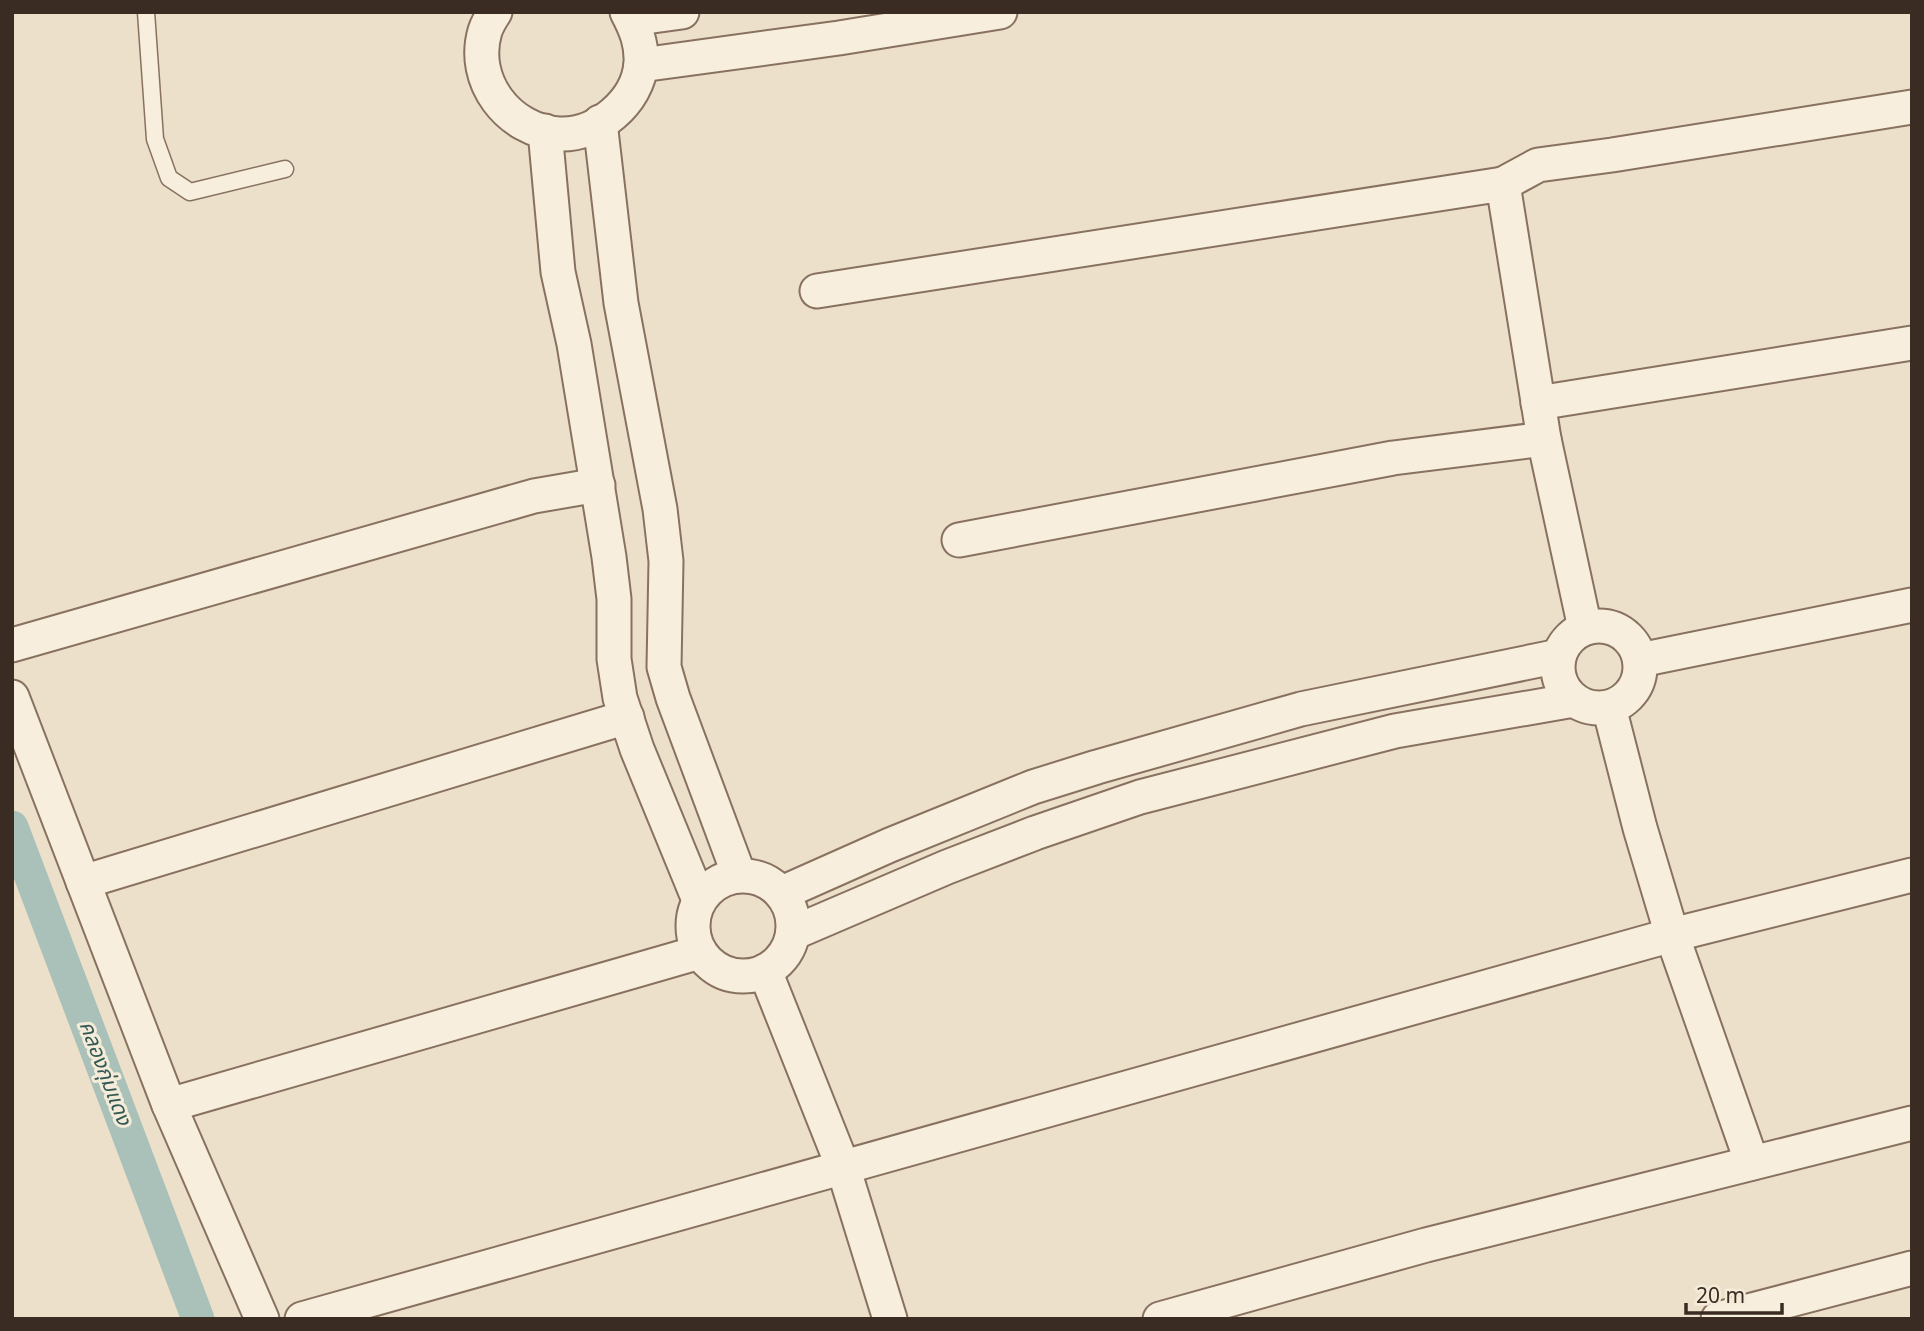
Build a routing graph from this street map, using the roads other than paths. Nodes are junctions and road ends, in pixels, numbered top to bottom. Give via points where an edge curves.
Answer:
1 (146, 12) edge
2 (495, 12) edge
3 (682, 12) edge
4 (1000, 12) edge
5 (629, 16) edge
6 (837, 25) edge
7 (641, 65) junction
8 (1912, 107) edge
9 (600, 122) junction
10 (545, 131) junction
11 (285, 169) dead end
12 (1503, 184) junction
13 (817, 291) dead end
14 (1912, 343) edge
15 (1538, 403) junction
16 (1544, 439) junction
17 (598, 485) junction
18 (959, 540) dead end
19 (1912, 605) edge
20 (1585, 628) junction
21 (12, 645) edge
22 (1559, 656) junction
23 (1640, 660) junction
24 (12, 697) edge
25 (1574, 700) junction
26 (1609, 707) junction
27 (627, 717) junction
28 (739, 875) junction
29 (1912, 875) edge
30 (83, 882) junction
31 (782, 893) junction
32 (699, 900) junction
33 (793, 933) junction
34 (1672, 934) junction
35 (700, 952) junction
36 (765, 971) junction
37 (169, 1105) junction
38 (1912, 1123) edge
39 (1752, 1163) junction
40 (844, 1167) junction
41 (1912, 1268) edge
42 (262, 1319) edge
43 (302, 1319) edge
44 (890, 1319) edge
45 (1160, 1319) edge
46 (1718, 1319) edge

1 - 11 lane via 155,139 169,178 190,192
2 - 10 street via 485,31 482,59 488,87 508,113
3 - 5 street
4 - 6 street
5 - 7 street via 639,33
6 - 7 street
7 - 9 street via 632,92 614,114
8 - 12 street via 1538,165
9 - 10 street via 589,129 560,134
9 - 28 street via 621,303 660,509 666,561 664,667
10 - 17 street via 558,272
12 - 13 street
12 - 15 street
14 - 15 street
15 - 16 street
16 - 18 street via 1380,460
16 - 20 street
17 - 21 street via 534,496
17 - 27 street via 614,598 614,659
19 - 23 street
20 - 22 street via 1564,644
20 - 23 street via 1609,626 1620,631 1630,639
22 - 25 street via 1560,680
22 - 31 street via 1301,709 1097,766 1033,787
23 - 26 street via 1637,684 1621,702
24 - 30 street
25 - 26 street via 1585,706
25 - 33 street via 1395,731 1140,797 947,867
26 - 34 street
27 - 30 street
27 - 32 street
28 - 31 street via 770,883
28 - 32 street via 724,879
29 - 34 street
30 - 37 street
31 - 33 street via 790,905
32 - 35 street via 693,926
33 - 36 street via 789,949
34 - 39 street
34 - 40 street
35 - 36 street via 722,972 752,976
35 - 37 street
36 - 40 street
37 - 42 street
38 - 39 street
39 - 45 street via 1426,1245
40 - 43 street
40 - 44 street
41 - 46 street

